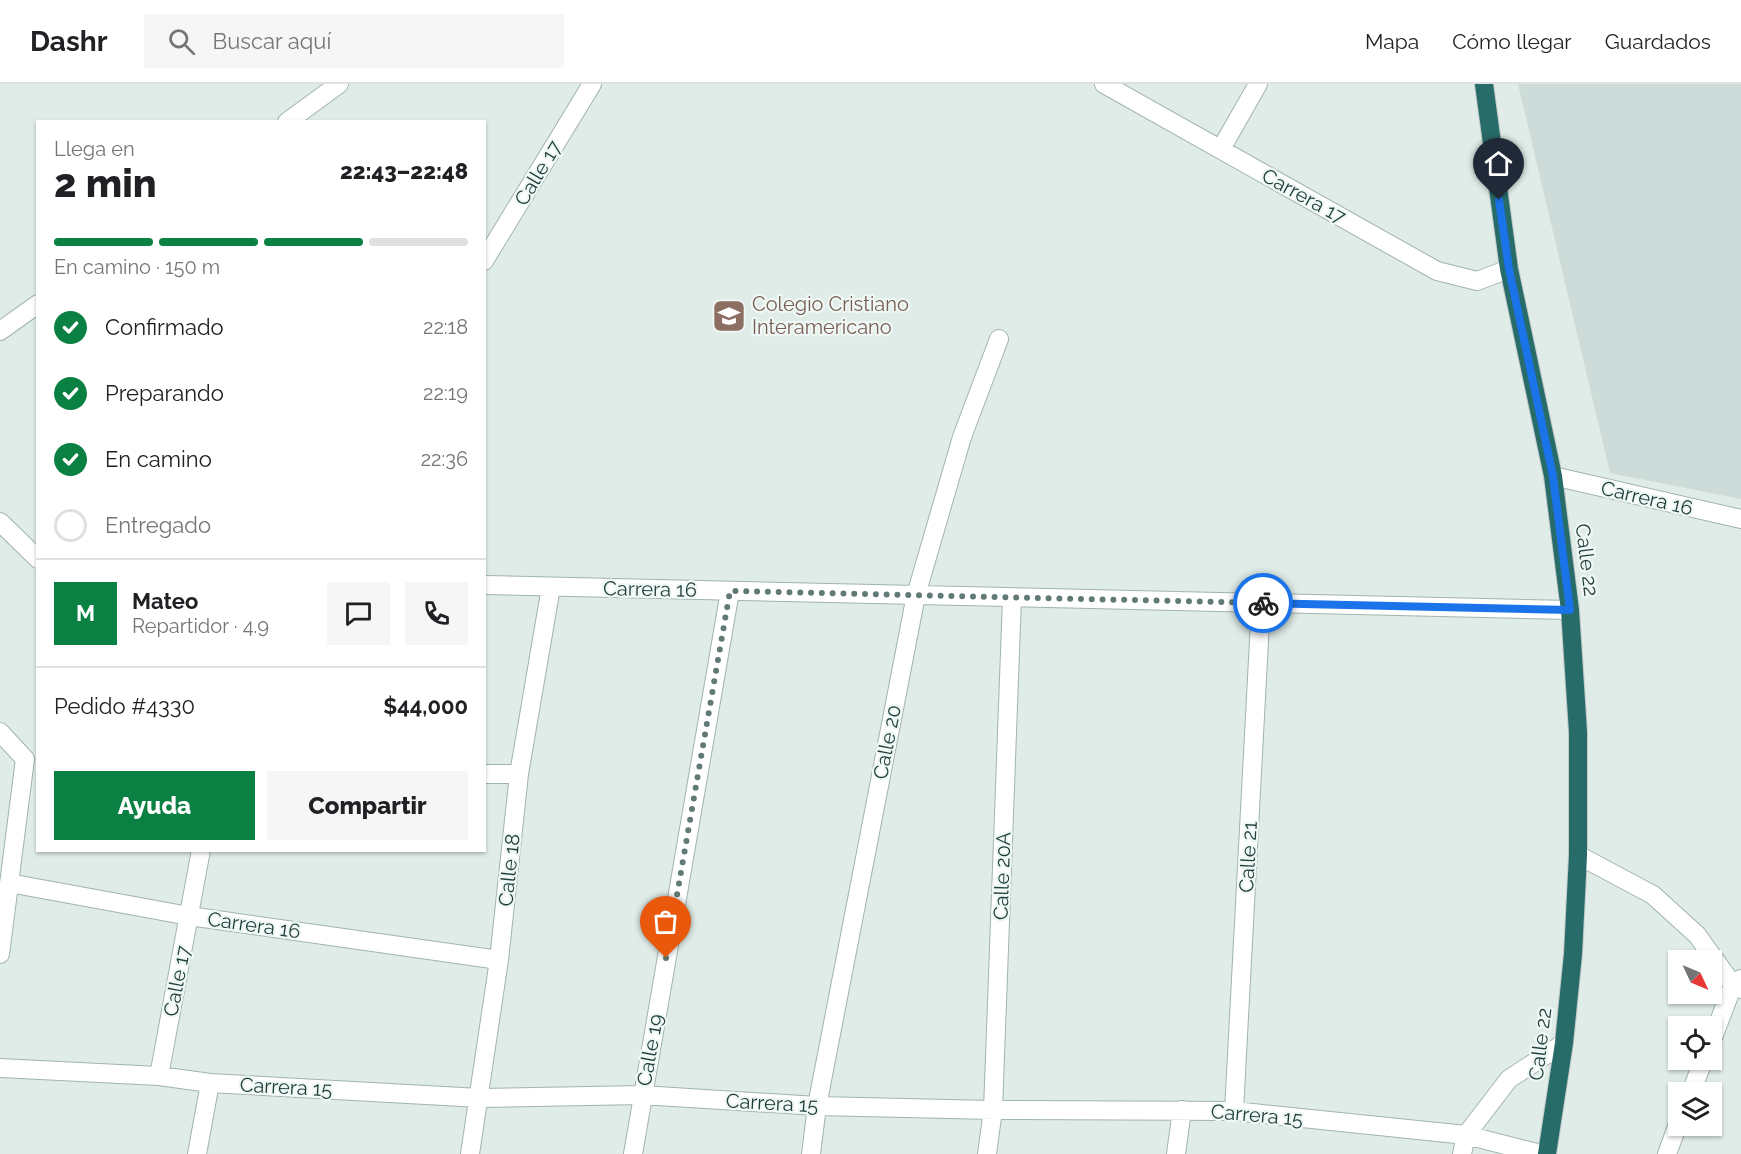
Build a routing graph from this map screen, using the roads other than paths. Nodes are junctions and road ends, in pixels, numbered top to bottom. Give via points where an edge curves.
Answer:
1 (339, 84) edge
2 (592, 84) edge
3 (1104, 84) edge
4 (1258, 84) edge
5 (1484, 84) edge
6 (290, 120) edge
7 (1221, 149) junction
8 (486, 258) edge
9 (1509, 269) junction
10 (36, 305) edge
11 (0, 331) edge
12 (999, 339) dead end
13 (1553, 476) junction
14 (1741, 519) edge
15 (0, 522) edge
16 (36, 556) edge
17 (486, 585) edge
18 (551, 587) junction
19 (730, 591) junction
20 (916, 595) junction
21 (1012, 598) junction
22 (1261, 603) junction
23 (1570, 610) junction
24 (1, 734) edge
25 (32, 759) edge
26 (486, 774) edge
27 (519, 774) junction
28 (201, 852) edge
29 (1578, 855) junction
30 (9, 883) junction
31 (189, 916) junction
32 (0, 954) edge
33 (499, 960) junction
34 (1738, 984) edge
35 (1722, 1019) edge
36 (1564, 1043) junction
37 (0, 1068) edge
38 (159, 1076) junction
39 (210, 1083) junction
40 (642, 1095) junction
41 (480, 1098) junction
42 (817, 1106) junction
43 (993, 1110) junction
44 (1182, 1110) junction
45 (1234, 1112) junction
46 (1466, 1135) junction
47 (1674, 1136) edge
48 (197, 1154) edge
49 (470, 1154) edge
50 (633, 1154) edge
51 (811, 1154) edge
52 (987, 1154) edge
53 (1176, 1154) edge
54 (1462, 1154) edge
55 (1541, 1154) edge
56 (1547, 1154) edge
57 (1667, 1154) edge

1 - 6 street
2 - 8 street, Calle 17
3 - 7 street, Carrera 17
4 - 7 street
5 - 9 highway, Calle 22
7 - 9 street, Carrera 17 via 1437,271 1477,281
9 - 13 highway, Calle 22
10 - 11 street
12 - 20 street, Calle 20 via 962,437
13 - 14 street, Carrera 16
13 - 23 highway, Calle 22
15 - 16 street
17 - 18 street, Carrera 16
18 - 19 street, Carrera 16
18 - 27 street, Calle 18
19 - 20 street, Carrera 16
19 - 40 street, Calle 19
20 - 21 street, Carrera 16
20 - 42 street, Calle 20
21 - 22 street, Carrera 16
21 - 43 street, Calle 20A
22 - 23 street, Carrera 16
22 - 45 street, Calle 21
23 - 29 highway, Calle 22 via 1578,732
24 - 25 street
25 - 30 street
26 - 27 street
27 - 33 street, Calle 18
28 - 31 street, Calle 17
29 - 34 street via 1653,895 1697,935
29 - 36 highway, Calle 22
30 - 31 street, Carrera 16
30 - 32 street
31 - 33 street, Carrera 16
31 - 38 street, Calle 17
33 - 41 street, Calle 18
34 - 35 street
36 - 46 street via 1509,1079
36 - 56 highway, Calle 22
37 - 38 street, Carrera 15
38 - 39 street, Carrera 15
39 - 41 street, Carrera 15
39 - 48 street
40 - 41 street, Carrera 15
40 - 42 street, Carrera 15
40 - 50 street, Calle 19
41 - 49 street, Calle 18
42 - 43 street, Carrera 15
42 - 51 street, Calle 20
43 - 44 street, Carrera 15
43 - 52 street, Calle 20A
44 - 45 street, Carrera 15
44 - 53 street
45 - 46 street, Carrera 15
46 - 54 street
46 - 55 street, Carrera 15
47 - 57 street

